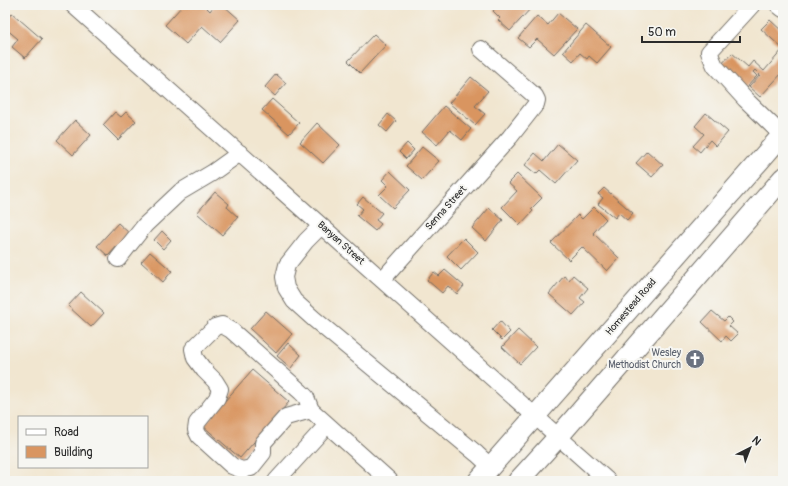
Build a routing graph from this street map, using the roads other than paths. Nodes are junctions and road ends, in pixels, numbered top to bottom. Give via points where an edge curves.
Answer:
1 (73, 5) edge
2 (752, 5) edge
3 (778, 5) edge
4 (783, 9) edge
5 (481, 49) dead end
6 (783, 134) edge
7 (240, 153) junction
8 (783, 178) edge
9 (321, 226) junction
10 (675, 257) junction
11 (118, 259) dead end
12 (697, 278) junction
13 (382, 280) junction
14 (311, 410) junction
15 (536, 416) junction
16 (327, 425) junction
17 (559, 436) junction
18 (485, 474) edge
19 (276, 481) edge
20 (390, 481) edge
21 (518, 481) edge
22 (608, 481) edge

1 - 7 street, Banyan Street
2 - 6 street via 709,52 715,66 745,99
3 - 4 street
5 - 13 street, Senna Street via 535,96 536,104 510,137
6 - 10 main road, Homestead Road
7 - 9 street, Banyan Street
7 - 11 street via 180,192 145,225
8 - 12 main road
9 - 13 street, Banyan Street
9 - 18 street via 287,264 284,277 286,288 294,301 477,454
10 - 12 main road
10 - 15 main road, Homestead Road
12 - 17 main road
13 - 15 street, Banyan Street
14 - 14 street via 286,418 263,444 263,453 251,468 242,470 232,466 199,436 196,430 197,423 217,398 220,389 195,358 193,349 215,327 222,325 232,330 306,397
14 - 16 street
15 - 17 street, Banyan Street
15 - 18 main road, Homestead Road
16 - 19 street
16 - 20 street
17 - 21 main road
17 - 22 street, Banyan Street

